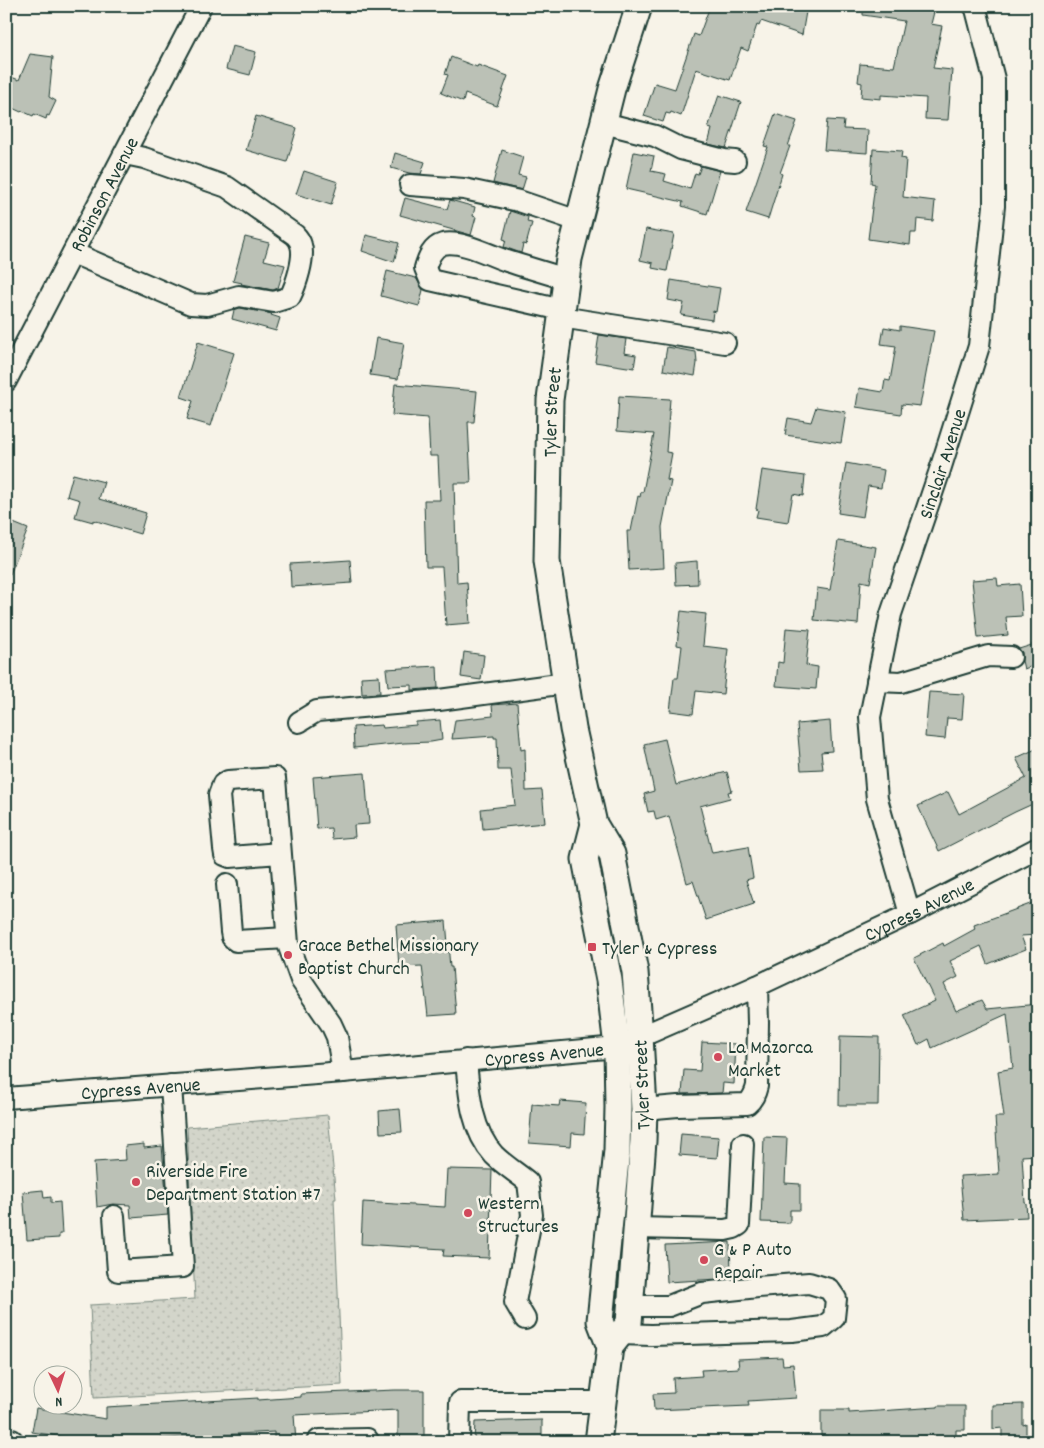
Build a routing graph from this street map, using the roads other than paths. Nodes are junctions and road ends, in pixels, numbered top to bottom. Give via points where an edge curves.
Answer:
1 (201, 6) edge
2 (639, 6) edge
3 (974, 6) edge
4 (604, 123) junction
5 (125, 154) junction
6 (735, 161) dead end
7 (410, 185) dead end
8 (578, 221) junction
9 (73, 253) junction
10 (566, 279) junction
11 (561, 314) junction
12 (724, 343) dead end
13 (6, 381) edge
14 (1011, 657) dead end
15 (877, 681) junction
16 (566, 683) junction
17 (299, 722) dead end
18 (594, 824) junction
19 (1038, 848) edge
20 (280, 853) junction
21 (228, 884) dead end
22 (910, 914) junction
23 (288, 938) junction
24 (757, 986) junction
25 (640, 1036) junction
26 (617, 1047) junction
27 (466, 1060) junction
28 (343, 1072) junction
29 (170, 1085) junction
30 (6, 1098) edge
31 (644, 1109) junction
32 (743, 1144) dead end
33 (114, 1216) dead end
34 (636, 1228) junction
35 (630, 1306) junction
36 (525, 1319) dead end
37 (615, 1341) junction
38 (603, 1402) junction
39 (317, 1442) edge
40 (368, 1442) edge
41 (460, 1442) edge
42 (598, 1442) edge

1 - 5 street, Robinson Avenue
2 - 4 main road, Tyler Street
3 - 15 street, Sinclair Avenue via 994,79 994,206 979,346 891,614
4 - 6 street via 655,136 681,149
4 - 8 main road, Tyler Street
5 - 9 street, Robinson Avenue
5 - 9 street via 228,187 295,235 303,253 290,297 274,302 239,296 207,306 191,304
7 - 8 street via 464,189 519,200
8 - 10 main road, Tyler Street
9 - 13 street, Robinson Avenue
10 - 11 main road, Tyler Street
10 - 11 street via 471,246 444,244 434,248 425,268 430,280
11 - 12 street
11 - 16 main road, Tyler Street via 550,400 547,561
14 - 15 street via 988,656 901,682
15 - 22 street, Sinclair Avenue via 870,717 877,799
16 - 17 street via 317,712
16 - 18 main road, Tyler Street via 572,729
18 - 25 main road, Tyler Street via 612,854 635,972
18 - 26 main road, Tyler Street via 586,859 609,980
19 - 22 street, Cypress Avenue
20 - 20 street via 275,778 223,784 220,804 226,855
20 - 23 street
21 - 23 street via 231,932 236,941
22 - 24 street, Cypress Avenue
23 - 28 street via 301,980 337,1037
24 - 25 street, Cypress Avenue
24 - 31 street via 757,1086 751,1100 747,1104
25 - 26 street, Cypress Avenue
25 - 31 main road, Tyler Street
26 - 27 street, Cypress Avenue
26 - 37 main road, Tyler Street via 617,1150 600,1321
27 - 28 street, Cypress Avenue
27 - 36 street via 470,1105 480,1133 494,1155 528,1182 532,1215 515,1302
28 - 29 street, Cypress Avenue
29 - 30 street, Cypress Avenue
29 - 33 street via 183,1266 118,1271
31 - 34 main road, Tyler Street
32 - 34 street via 739,1224 734,1228
34 - 35 main road, Tyler Street
35 - 37 main road, Tyler Street via 629,1323
35 - 37 street via 669,1306 702,1293 809,1283 829,1289 836,1299 834,1318 823,1328 651,1335
37 - 38 main road, Tyler Street
38 - 41 street via 460,1402
38 - 42 main road, Tyler Street
39 - 40 street via 357,1439

